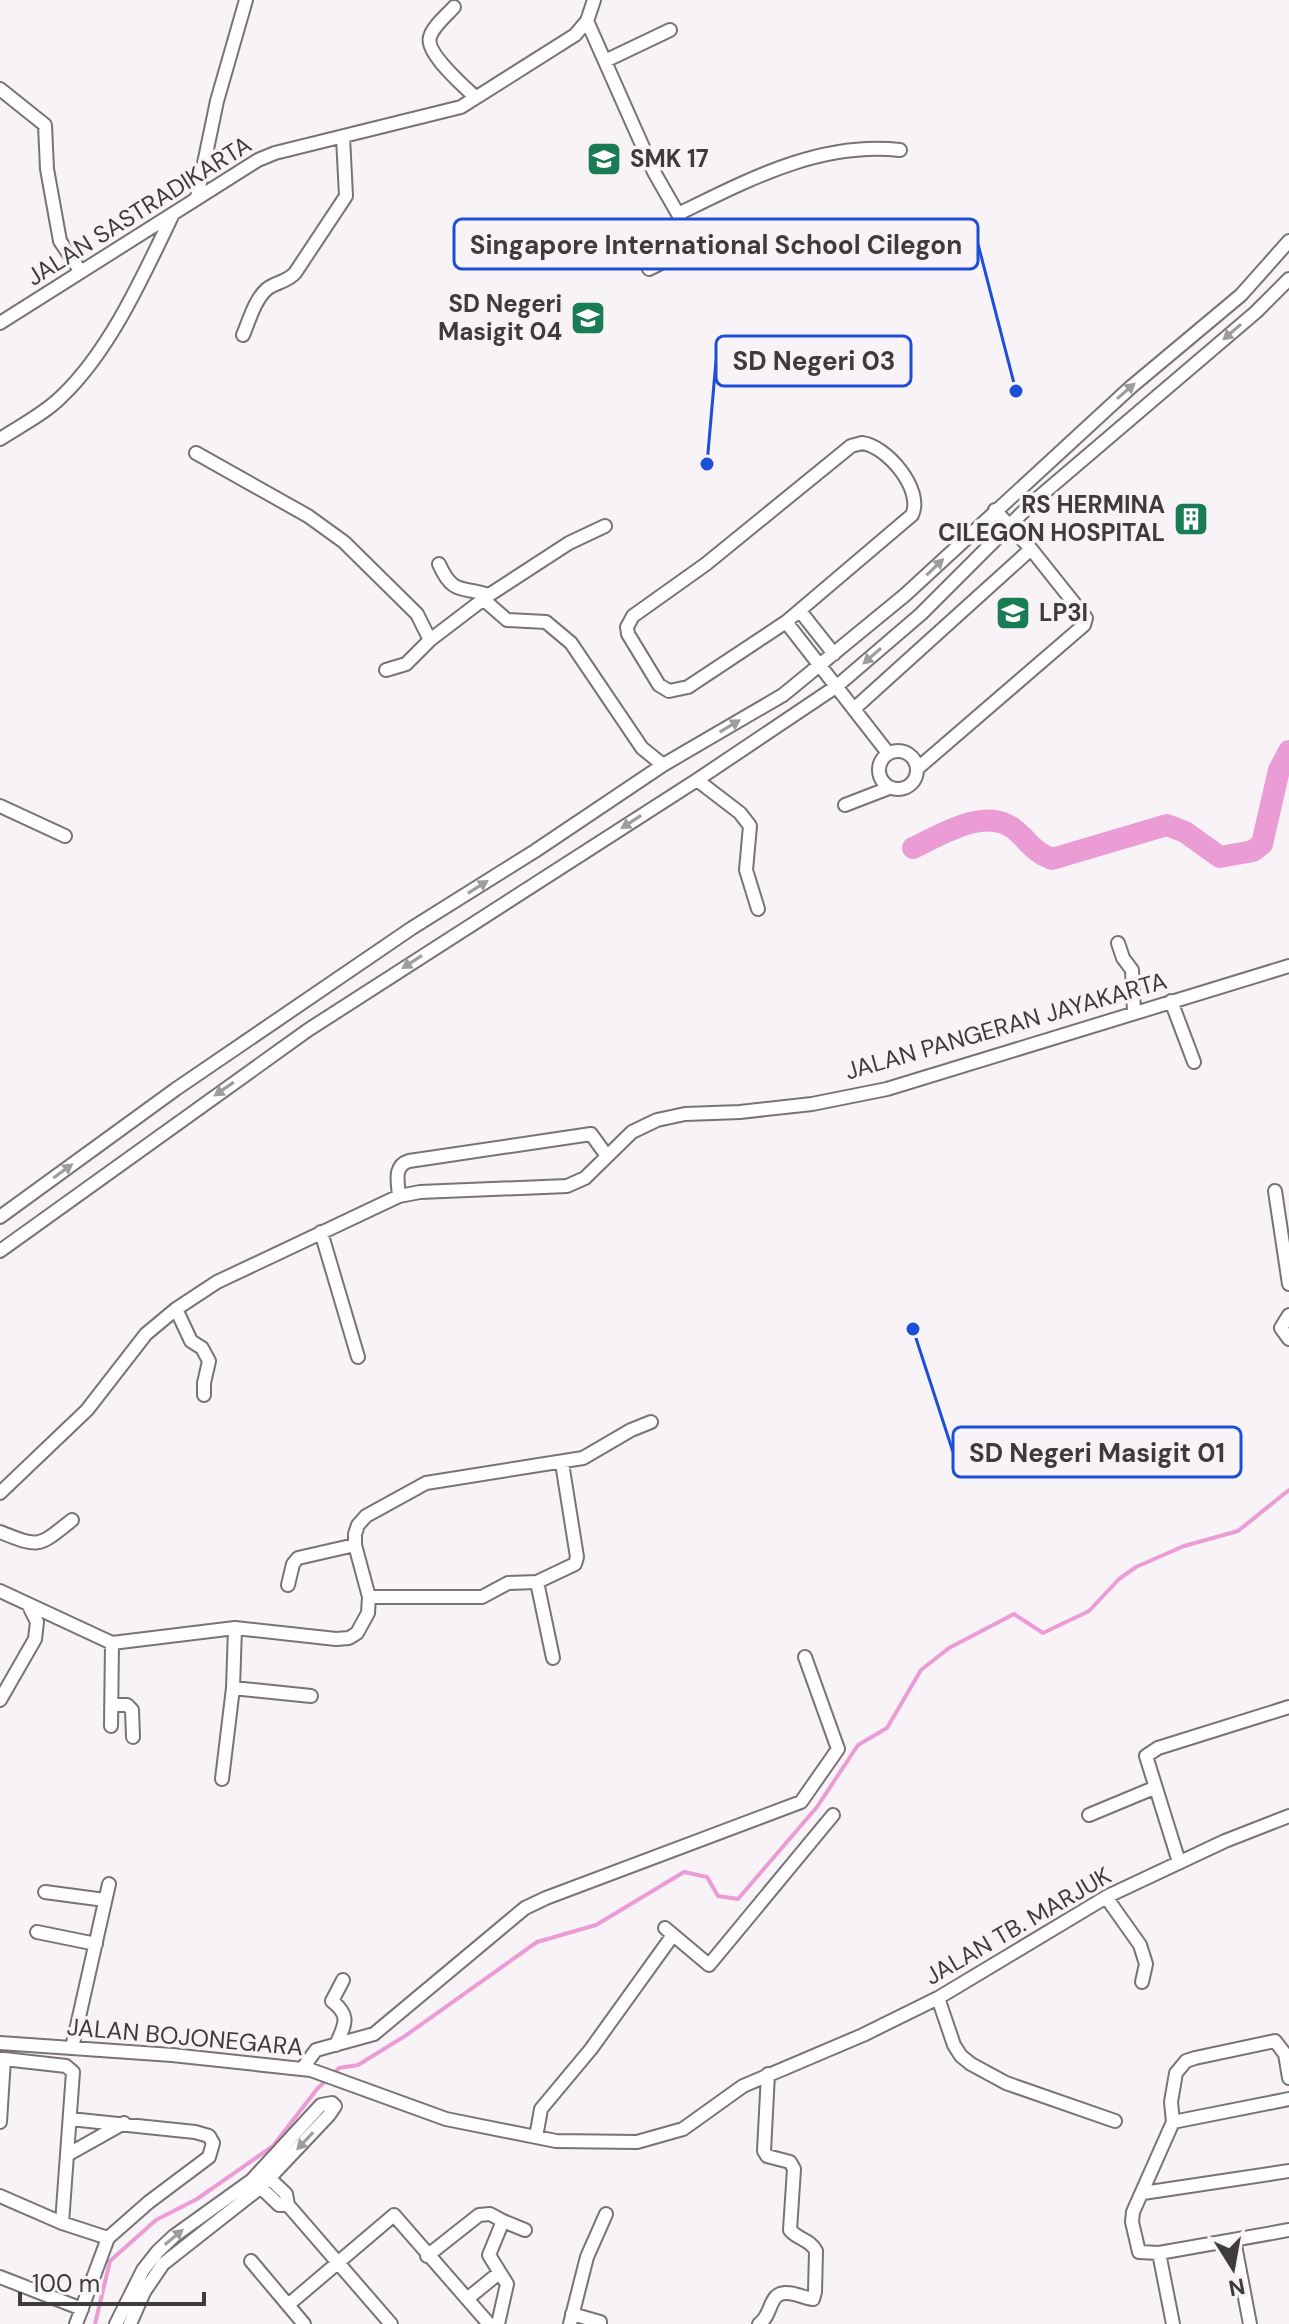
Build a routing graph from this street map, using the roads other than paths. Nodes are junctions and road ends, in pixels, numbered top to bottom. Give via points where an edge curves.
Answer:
1 (246, 0) edge
2 (594, 0) edge
3 (454, 7) dead end
4 (587, 21) junction
5 (670, 30) dead end
6 (605, 61) junction
7 (0, 89) edge
8 (475, 97) junction
9 (343, 137) junction
10 (900, 150) dead end
11 (197, 197) junction
12 (173, 214) junction
13 (678, 214) junction
14 (1289, 241) edge
15 (649, 269) dead end
16 (81, 272) junction
17 (1289, 279) edge
18 (0, 323) edge
19 (243, 335) dead end
20 (1188, 339) junction
21 (1206, 356) junction
22 (0, 439) edge
23 (196, 453) dead end
24 (995, 510) junction
25 (981, 522) junction
26 (1010, 525) junction
27 (605, 526) dead end
28 (996, 539) junction
29 (1031, 549) junction
30 (439, 564) dead end
31 (486, 597) junction
32 (800, 611) junction
33 (786, 622) junction
34 (430, 640) junction
35 (834, 654) junction
36 (820, 666) junction
37 (386, 670) dead end
38 (837, 686) junction
39 (855, 708) junction
40 (888, 753) junction
41 (663, 765) junction
42 (918, 768) junction
43 (697, 780) junction
44 (889, 788) junction
45 (845, 805) dead end
46 (0, 806) edge
47 (65, 836) dead end
48 (758, 909) dead end
49 (1118, 943) dead end
50 (1289, 966) edge
51 (1171, 1001) junction
52 (1134, 1012) junction
53 (283, 1015) junction
54 (304, 1032) junction
55 (1194, 1062) dead end
56 (607, 1156) junction
57 (1275, 1191) dead end
58 (399, 1196) junction
59 (1284, 1210) edge
60 (0, 1217) edge
61 (321, 1232) junction
62 (0, 1251) edge
63 (1289, 1284) edge
64 (176, 1309) junction
65 (1289, 1315) edge
66 (1289, 1339) edge
67 (358, 1357) dead end
68 (204, 1395) dead end
69 (651, 1422) dead end
70 (562, 1463) junction
71 (0, 1493) edge
72 (72, 1520) dead end
73 (0, 1532) edge
74 (355, 1545) junction
75 (537, 1582) junction
76 (288, 1585) dead end
77 (0, 1591) edge
78 (369, 1597) junction
79 (29, 1606) junction
80 (235, 1628) junction
81 (112, 1643) junction
82 (805, 1657) dead end
83 (553, 1658) dead end
84 (233, 1688) junction
85 (311, 1696) dead end
86 (0, 1700) edge
87 (111, 1705) junction
88 (1289, 1707) edge
89 (111, 1726) dead end
90 (133, 1737) dead end
91 (222, 1779) dead end
92 (1154, 1788) junction
93 (833, 1815) dead end
94 (1089, 1815) dead end
95 (1289, 1816) edge
96 (1179, 1862) junction
97 (109, 1884) dead end
98 (45, 1892) dead end
99 (1106, 1897) junction
100 (105, 1900) junction
101 (37, 1932) dead end
102 (96, 1944) junction
103 (343, 1980) dead end
104 (1142, 1982) dead end
105 (938, 1998) junction
106 (0, 2043) edge
107 (336, 2045) junction
108 (72, 2048) junction
109 (2, 2059) edge
110 (306, 2070) junction
111 (768, 2074) junction
112 (1289, 2078) edge
113 (1289, 2099) edge
114 (70, 2119) junction
115 (1115, 2121) dead end
116 (0, 2122) edge
117 (1173, 2122) junction
118 (124, 2123) junction
119 (536, 2137) junction
120 (67, 2155) junction
121 (1289, 2171) edge
122 (261, 2179) junction
123 (1143, 2193) junction
124 (0, 2196) edge
125 (606, 2214) dead end
126 (503, 2221) junction
127 (62, 2223) junction
128 (525, 2230) dead end
129 (1289, 2230) edge
130 (108, 2238) junction
131 (1234, 2240) junction
132 (1159, 2253) junction
133 (427, 2256) junction
134 (251, 2261) dead end
135 (338, 2262) junction
136 (499, 2273) junction
137 (148, 2274) junction
138 (0, 2277) edge
139 (467, 2299) junction
140 (288, 2305) junction
141 (82, 2309) junction
142 (571, 2319) edge
143 (603, 2323) edge
144 (76, 2324) edge
145 (116, 2324) edge
146 (130, 2324) edge
147 (304, 2324) edge
148 (391, 2324) edge
149 (489, 2324) edge
150 (498, 2324) edge
151 (759, 2324) edge
152 (1173, 2324) edge
153 (1250, 2324) edge

1 - 11 street
2 - 4 street
3 - 8 street via 431,34 430,47
4 - 6 street
4 - 8 street, JALAN SASTRADIKARTA via 575,35
5 - 6 street
6 - 13 street
7 - 16 street via 45,125 59,235
8 - 9 street, JALAN SASTRADIKARTA via 447,112
9 - 11 street, JALAN SASTRADIKARTA via 275,153
9 - 19 street via 346,196 295,273 260,297
10 - 13 street via 865,147 781,166
11 - 12 street, JALAN SASTRADIKARTA
12 - 16 street, JALAN SASTRADIKARTA
12 - 22 street via 143,277 82,375 50,407
13 - 15 street via 692,245
14 - 20 street via 1241,295
16 - 18 street, JALAN SASTRADIKARTA
17 -> 21 street
20 - 21 street
24 -> 20 street
21 - 26 street
23 - 34 street via 344,542 417,614
24 - 25 street
24 - 26 street
25 - 28 street
35 -> 25 street
26 - 28 street
26 - 29 street
27 - 31 street
28 -> 38 street via 921,614
29 - 39 street
29 - 42 street via 1082,610 1084,625
30 - 31 street via 461,590
31 - 34 street
31 - 41 street via 507,620 546,622 557,629 642,748
32 - 33 street
32 - 33 street via 915,509 909,482 877,447 851,446 706,564 639,611 627,627 659,685 678,691
32 - 35 street
33 - 36 street
34 - 37 street via 406,664
35 - 36 street
36 - 38 street
41 -> 36 street via 783,695
38 - 39 street
38 - 43 street
39 - 40 street
40 - 42 street via 901,750 913,756
40 - 44 street via 879,763 880,777
53 -> 41 street
42 - 44 street via 914,782 903,789
43 - 48 street via 750,826 746,870
43 -> 54 street
44 - 45 street
46 - 47 street
49 - 52 street via 1132,970
50 - 51 street, JALAN PANGERAN JAYAKARTA
51 - 52 street, JALAN PANGERAN JAYAKARTA
51 - 55 street
52 - 56 street, JALAN PANGERAN JAYAKARTA via 887,1089 812,1104 657,1120 632,1132
53 - 54 street
60 -> 53 street
54 -> 62 street
56 - 58 street, JALAN PANGERAN JAYAKARTA via 585,1178 567,1186
56 - 58 street via 588,1134 409,1161 398,1170
57 - 59 street
58 - 61 street, JALAN PANGERAN JAYAKARTA
59 - 63 street
61 - 64 street, JALAN PANGERAN JAYAKARTA via 217,1282
61 - 67 street
64 - 68 street via 191,1341 209,1361
64 - 71 street, JALAN PANGERAN JAYAKARTA via 146,1334 87,1410
65 - 66 street via 1281,1328
69 - 70 street via 583,1458
70 - 74 street via 426,1483 366,1516 358,1525
70 - 75 street via 577,1557 575,1564
72 - 73 street via 40,1544
74 - 76 street via 298,1558
74 - 78 street
75 - 78 street via 508,1583 482,1597
75 - 83 street
77 - 79 street
78 - 80 street via 366,1620 349,1638
79 - 81 street
79 - 86 street via 37,1622 35,1639
80 - 81 street
80 - 84 street
81 - 87 street
82 - 107 street via 838,1749 801,1802 525,1908 374,2034
84 - 85 street
84 - 91 street
87 - 89 street
87 - 90 street via 132,1710
88 - 92 street via 1151,1751 1146,1763
92 - 94 street
92 - 96 street
93 - 119 street via 709,1965 669,1932 591,2049 541,2109
95 - 96 street, JALAN TB. MARJUK
96 - 99 street, JALAN TB. MARJUK
97 - 100 street
98 - 100 street
99 - 104 street via 1140,1945 1146,1964
99 - 105 street, JALAN TB. MARJUK
100 - 102 street
101 - 102 street
102 - 108 street
103 - 107 street via 332,2001 345,2016
105 - 111 street, JALAN TB. MARJUK
105 - 115 street via 954,2045 971,2064 1006,2083
106 - 108 street, JALAN BOJONEGARA
107 - 110 street via 316,2050
108 - 110 street, JALAN BOJONEGARA
109 - 114 street via 71,2069
109 - 116 street
110 - 119 street, JALAN BOJONEGARA via 446,2119
111 - 119 street, JALAN BOJONEGARA via 683,2129 661,2137 617,2143
111 - 151 street via 764,2151 794,2169 790,2230 816,2251 815,2292 813,2299 775,2296
112 - 117 street via 1285,2054 1275,2041 1191,2059 1180,2065 1172,2081
113 - 117 street
114 - 118 street
114 - 120 street
117 - 123 street
118 - 120 street
118 - 130 street via 209,2136 213,2149
120 - 127 street
121 - 123 street
122 -> 122 street via 321,2105 332,2103 329,2115
122 - 135 street via 279,2205 288,2205
122 - 137 street via 174,2236
123 - 132 street via 1133,2212 1137,2247 1145,2254
124 - 127 street
125 - 142 street via 587,2257
126 - 128 street
126 - 133 street via 479,2215
126 - 136 street via 489,2255
127 - 130 street
129 - 131 street
130 - 141 street
131 - 132 street
131 - 153 street
132 - 152 street
133 - 135 street via 394,2215
133 - 139 street
134 - 140 street
135 - 140 street
135 - 148 street
136 - 139 street
136 - 150 street via 507,2284
137 - 145 street
137 - 146 street
138 - 141 street
139 - 149 street
140 - 147 street
141 - 144 street
142 - 143 street

